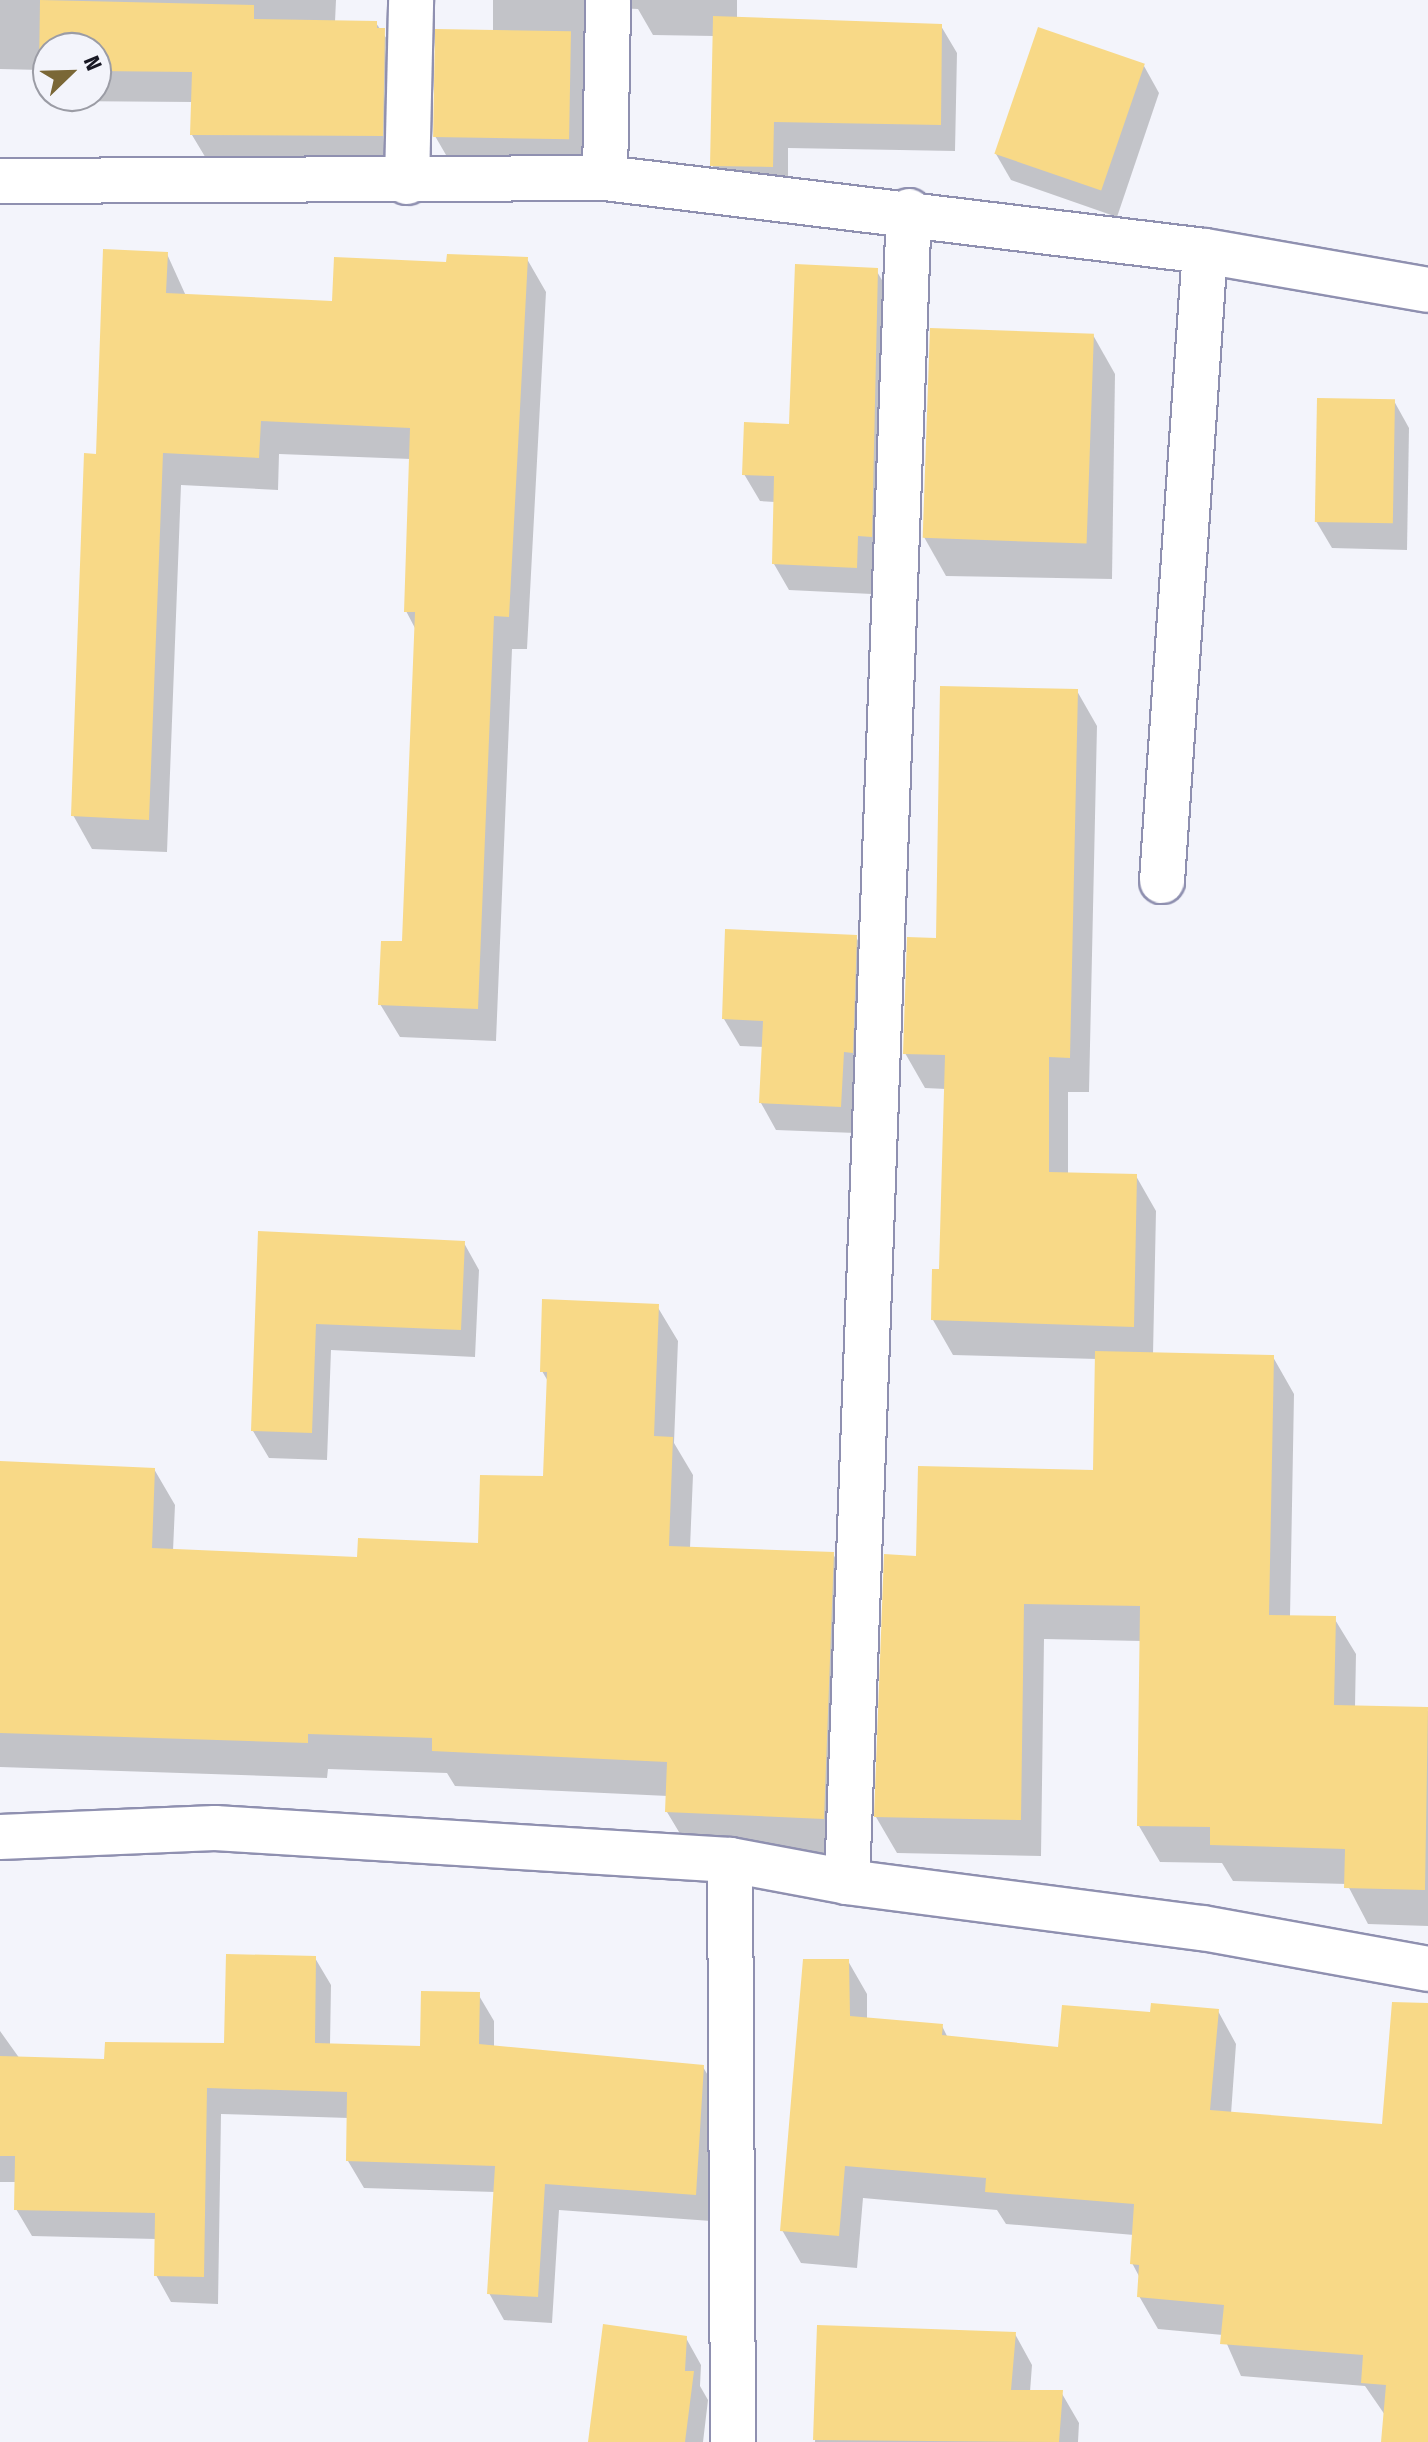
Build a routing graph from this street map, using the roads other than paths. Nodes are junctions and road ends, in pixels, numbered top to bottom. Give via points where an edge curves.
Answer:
1 (411, 0) edge
2 (608, 0) edge
3 (605, 178) junction
4 (0, 181) edge
5 (407, 182) junction
6 (909, 211) junction
7 (1205, 251) junction
8 (1428, 290) edge
9 (1162, 881) dead end
10 (0, 1837) edge
11 (730, 1860) junction
12 (847, 1882) junction
13 (1428, 1969) edge
14 (733, 2442) edge

1 - 5 street
2 - 3 street
3 - 5 street
3 - 6 street
4 - 5 street
6 - 7 street
6 - 12 street
7 - 8 street
7 - 9 street
10 - 11 street via 215,1828
11 - 12 street
11 - 14 street
12 - 13 street via 1203,1928

